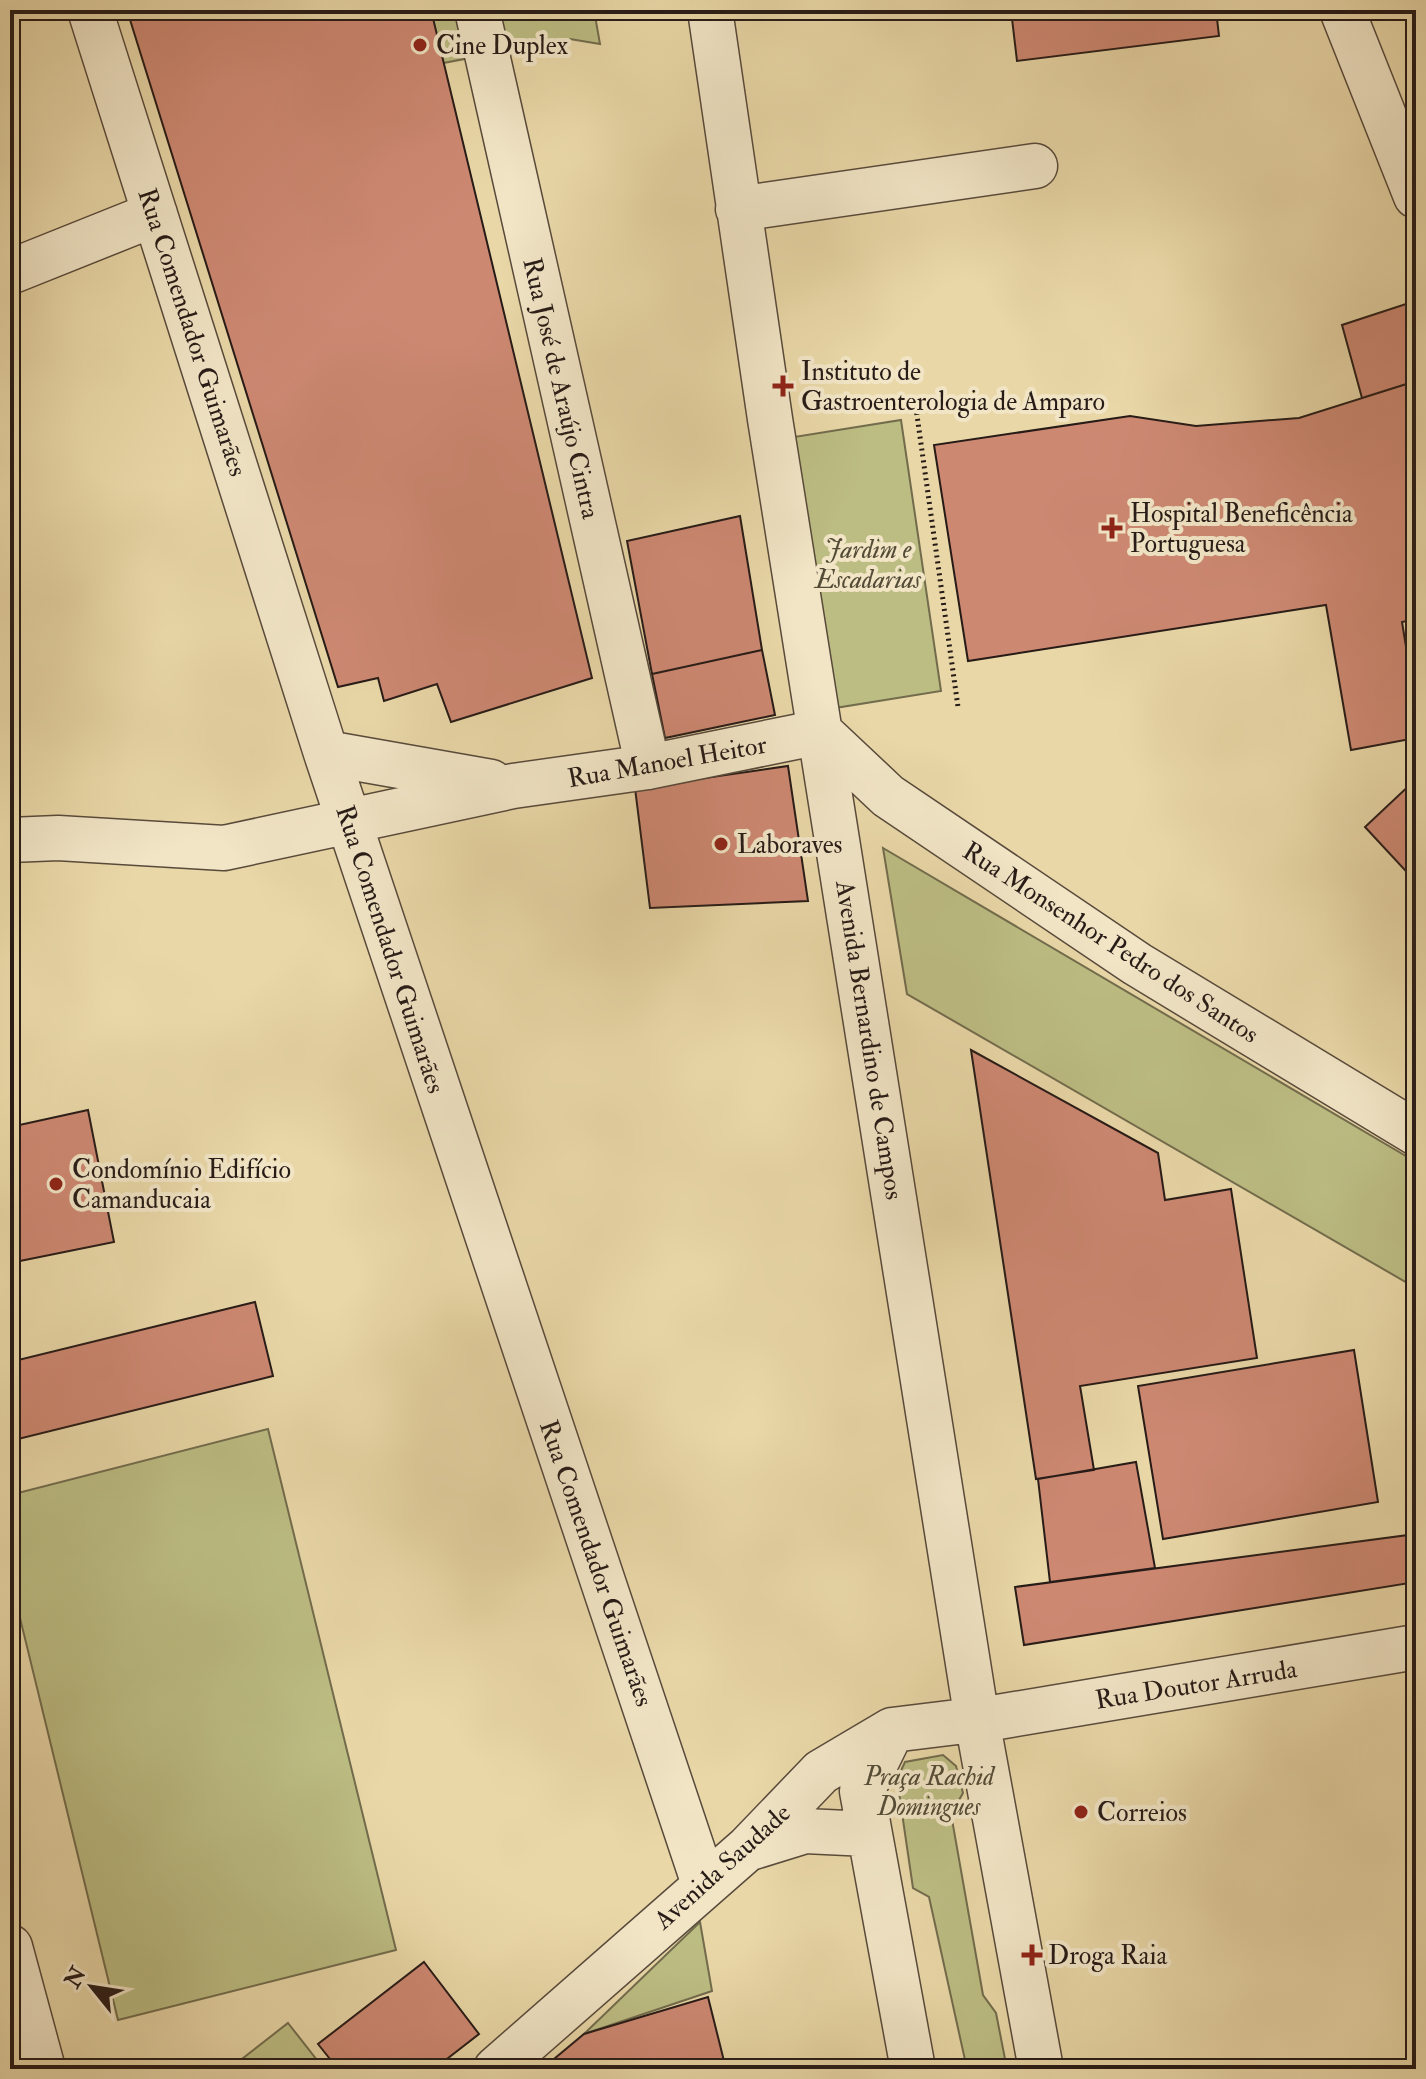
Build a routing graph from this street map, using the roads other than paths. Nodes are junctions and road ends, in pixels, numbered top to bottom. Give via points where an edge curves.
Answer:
1 (90, 10) edge
2 (477, 10) edge
3 (710, 10) edge
4 (1342, 10) edge
5 (1035, 166) dead end
6 (1416, 196) edge
7 (738, 209) junction
8 (155, 214) junction
9 (10, 272) edge
10 (820, 732) junction
11 (326, 753) junction
12 (648, 767) junction
13 (513, 786) junction
14 (349, 823) junction
15 (10, 840) edge
16 (1416, 1133) edge
17 (1416, 1647) edge
18 (977, 1720) junction
19 (892, 1730) junction
20 (868, 1834) junction
21 (748, 1848) junction
22 (704, 1884) junction
23 (10, 1947) edge
24 (43, 2069) edge
25 (496, 2069) edge
26 (913, 2069) edge
27 (1041, 2069) edge

1 - 8 street, Rua Comendador Guimarães
2 - 12 street, Rua José de Araújo Cintra
3 - 7 street, Avenida Bernardino de Campos
4 - 6 street
5 - 7 street
7 - 10 street, Avenida Bernardino de Campos
8 - 9 street
8 - 11 street, Rua Comendador Guimarães
10 - 12 street, Rua Manoel Heitor
10 - 16 street, Rua Monsenhor Pedro dos Santos via 888,796 1137,964
10 - 18 street, Avenida Bernardino de Campos
11 - 13 street, Rua Manoel Heitor
11 - 14 street, Rua Comendador Guimarães
12 - 13 street, Rua Manoel Heitor
13 - 14 street, Rua Manoel Heitor
14 - 15 street, Rua Manoel Heitor via 224,848
14 - 22 street, Rua Comendador Guimarães
17 - 18 street, Rua Doutor Arruda
18 - 19 street, Avenida Saudade
18 - 27 street, Avenida Bernardino de Campos
19 - 20 street via 862,1791
19 - 21 street, Avenida Saudade via 821,1772
20 - 21 street via 805,1831
20 - 26 street
21 - 22 street, Avenida Saudade
22 - 25 street, Avenida Saudade
23 - 24 street

